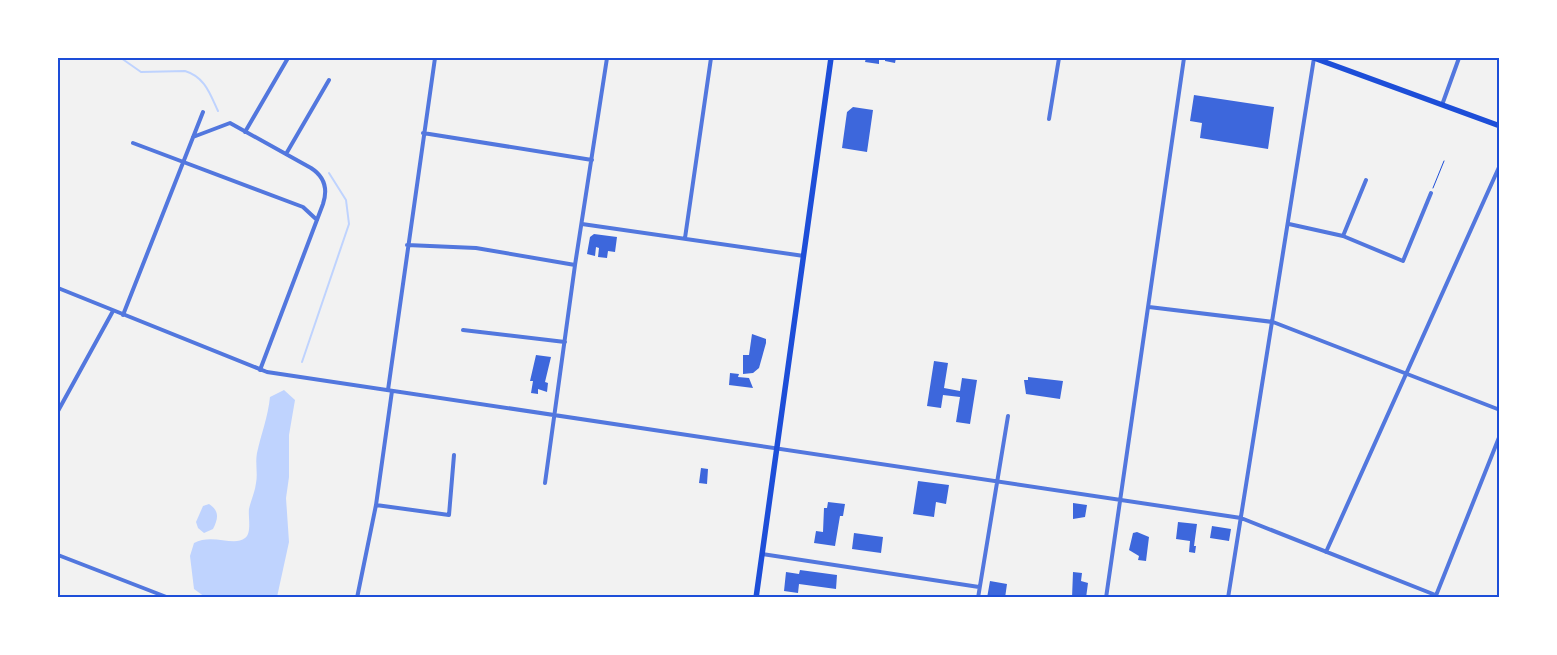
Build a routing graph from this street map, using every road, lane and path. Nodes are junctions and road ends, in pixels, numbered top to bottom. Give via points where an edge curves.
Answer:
1 (288, 58) edge
2 (435, 58) edge
3 (607, 58) edge
4 (711, 58) edge
5 (831, 58) edge
6 (1059, 58) edge
7 (1184, 58) edge
8 (1314, 58) edge
9 (1458, 58) edge
10 (329, 80) dead end
11 (1442, 105) junction
12 (202, 112) dead end
13 (1049, 119) dead end
14 (1500, 126) edge
15 (246, 132) junction
16 (423, 133) junction
17 (194, 137) junction
18 (133, 143) dead end
19 (286, 154) junction
20 (592, 160) junction
21 (184, 162) junction
22 (1444, 162) dead end
23 (1500, 165) edge
24 (1366, 180) dead end
25 (1430, 193) joint
26 (317, 220) junction
27 (582, 224) junction
28 (1289, 224) junction
29 (1343, 236) junction
30 (685, 238) junction
31 (407, 245) junction
32 (804, 256) junction
33 (575, 265) junction
34 (58, 288) edge
35 (1148, 306) junction
36 (113, 311) junction
37 (123, 316) junction
38 (1273, 322) junction
39 (463, 330) dead end
40 (565, 342) junction
41 (260, 370) junction
42 (1406, 373) junction
43 (390, 390) junction
44 (1500, 410) edge
45 (58, 411) edge
46 (554, 416) junction
47 (1008, 416) dead end
48 (1500, 435) edge
49 (777, 450) junction
50 (454, 455) dead end
51 (997, 480) junction
52 (545, 483) dead end
53 (1120, 499) junction
54 (376, 505) junction
55 (1241, 518) junction
56 (1326, 552) junction
57 (58, 554) edge
58 (762, 554) junction
59 (979, 587) junction
60 (1436, 596) edge
61 (169, 598) edge
62 (357, 598) edge
63 (756, 598) edge
64 (978, 598) edge
65 (1106, 598) edge
66 (1228, 598) edge
67 (1443, 598) edge

1 - 15 street
2 - 16 street
3 - 20 street
4 - 30 street
5 - 32 main road
6 - 13 street
7 - 35 street
8 - 11 main road
8 - 28 street
9 - 11 street
10 - 19 street
11 - 14 main road
12 - 17 street
15 - 17 street via 230,122
15 - 19 street
16 - 20 street
16 - 31 street
17 - 21 street
18 - 21 street
19 - 26 street via 320,174 324,182 326,197
20 - 27 street
21 - 26 street via 302,207
21 - 37 street
22 - 25 path
23 - 42 street
24 - 29 street
25 - 29 street via 1403,261
26 - 41 street
27 - 30 street
27 - 33 street
28 - 29 street
28 - 38 street
30 - 32 street
31 - 33 street via 476,248
31 - 43 street
32 - 49 main road
33 - 40 street
34 - 36 street
35 - 38 street
35 - 53 street
36 - 37 street
36 - 45 street
37 - 41 street
38 - 42 street
38 - 55 street
39 - 40 street
40 - 46 street
41 - 43 street
42 - 44 street
42 - 56 street
43 - 46 street
43 - 54 street
46 - 49 street
46 - 52 street
47 - 51 street
48 - 60 street
49 - 51 street
49 - 58 main road
50 - 54 street via 449,515
51 - 53 street
51 - 59 street
53 - 55 street
53 - 65 street
54 - 62 street
55 - 56 street
55 - 66 street
56 - 60 street
57 - 61 street
58 - 59 street
58 - 63 main road
59 - 64 street
60 - 67 street

